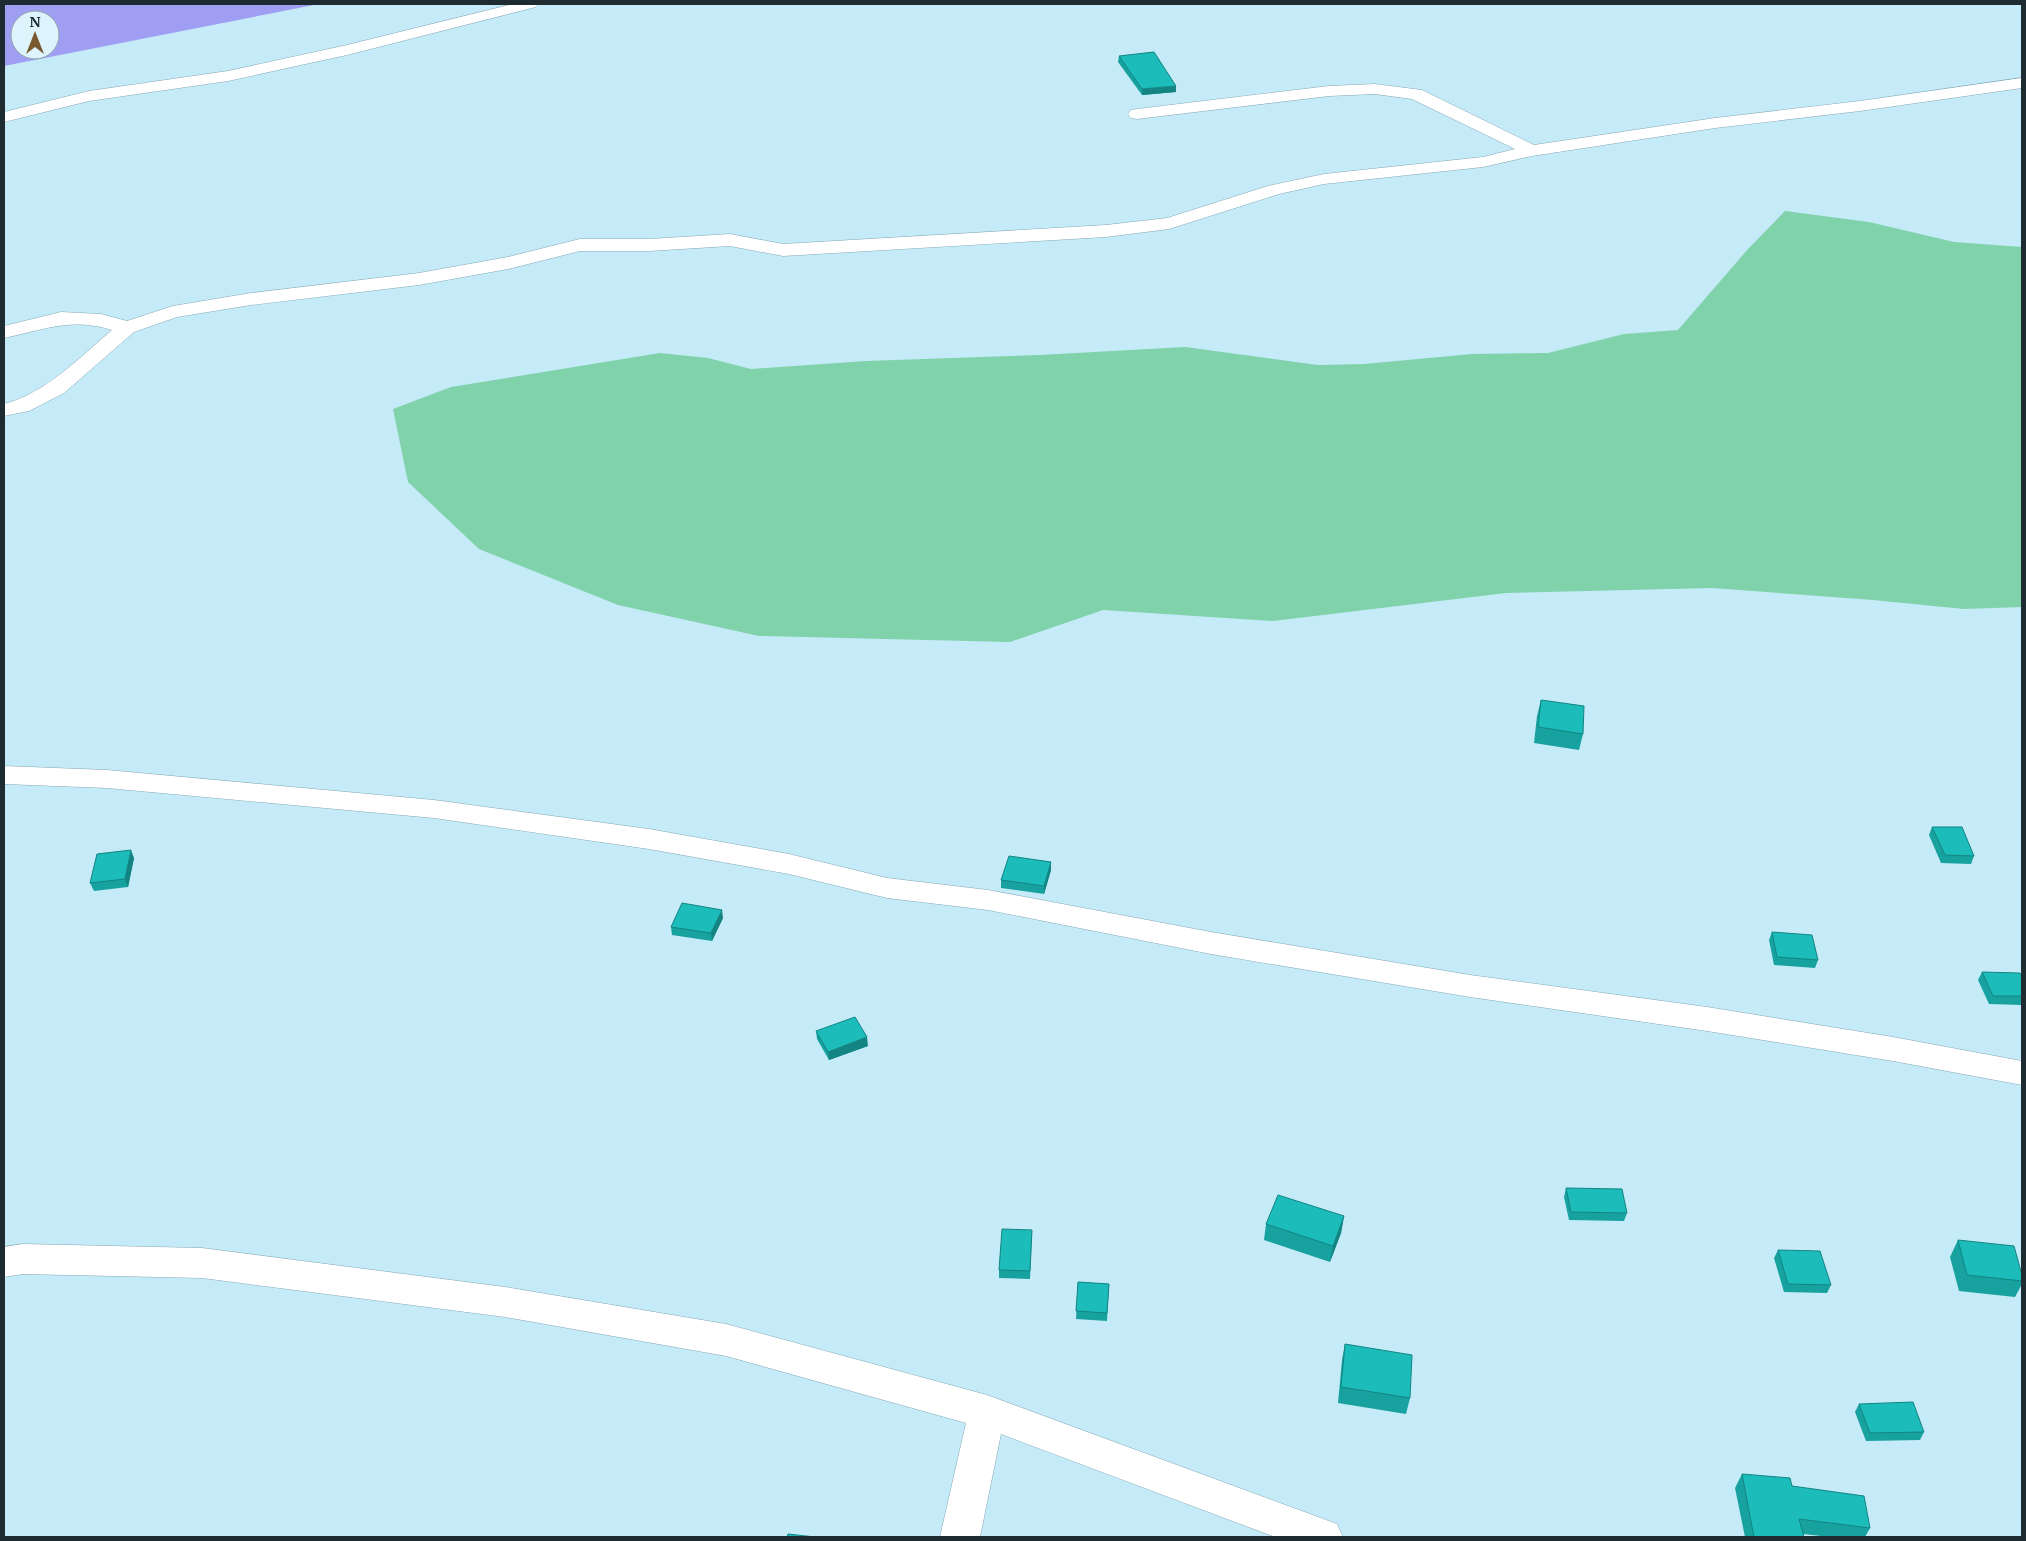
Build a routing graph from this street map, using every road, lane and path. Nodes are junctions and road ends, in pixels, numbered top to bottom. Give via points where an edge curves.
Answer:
1 (531, 4) edge
2 (2022, 83) edge
3 (1137, 114) dead end
4 (4, 117) edge
5 (1532, 151) junction
6 (126, 328) junction
7 (4, 332) edge
8 (4, 410) edge
9 (4, 775) edge
10 (2022, 1073) edge
11 (4, 1262) edge
12 (987, 1412) junction
13 (960, 1537) edge
14 (1323, 1537) edge

1 - 4 street via 228,76 89,96
2 - 5 street via 1715,123
3 - 5 street via 1329,91 1375,89 1416,94
5 - 6 street via 1483,162 1324,180 1274,190 1169,223 1106,231 783,250 730,240 580,245 508,263 419,279 251,299 173,312
6 - 7 street via 101,320 61,318
6 - 8 street via 56,388 21,406
9 - 10 street via 107,779 424,808 649,840 789,864 886,888 988,900 1211,943 1470,986 1717,1020
11 - 12 street via 22,1259 202,1263 505,1302 726,1340
12 - 13 street
12 - 14 street

